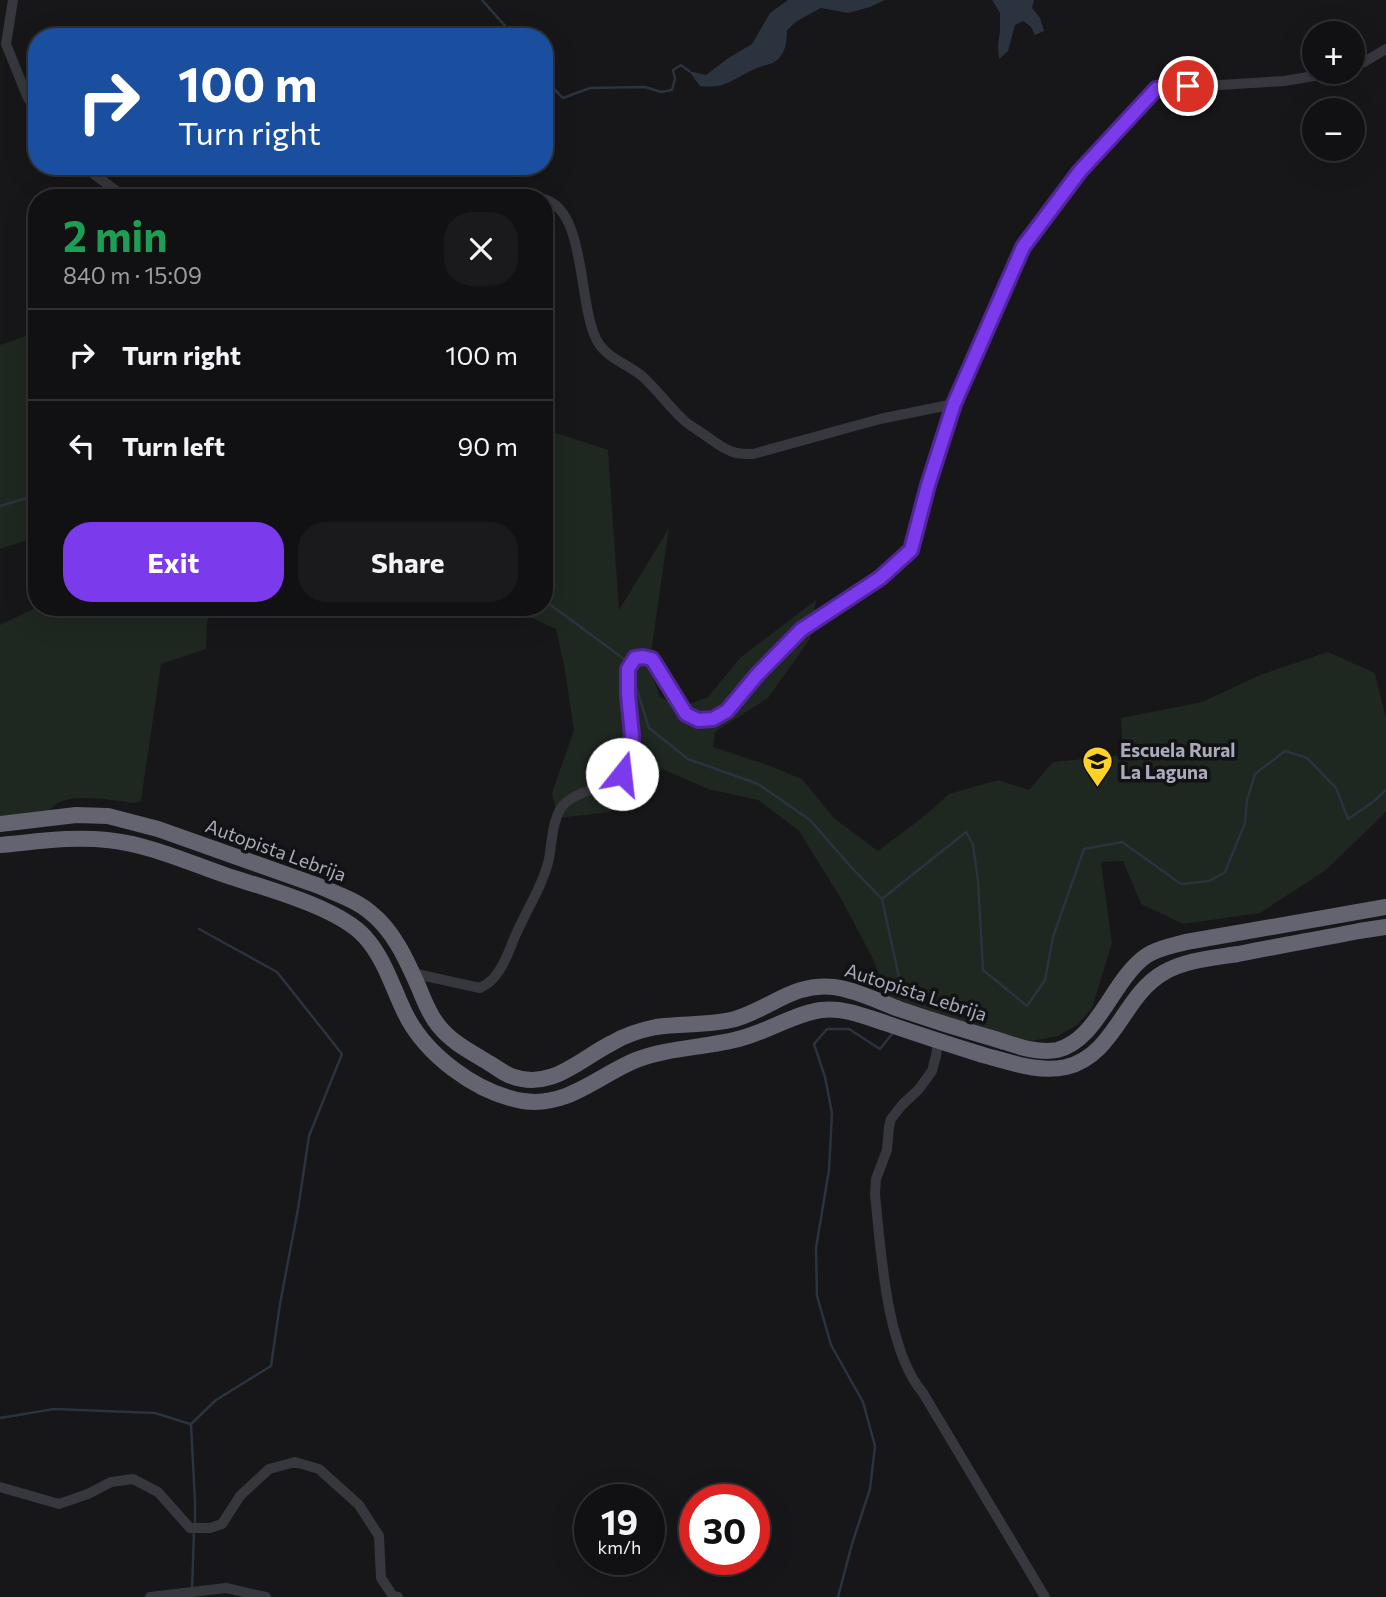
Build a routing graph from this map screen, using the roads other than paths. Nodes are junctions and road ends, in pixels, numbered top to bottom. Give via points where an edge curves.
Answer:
1 (13, 0) edge
2 (1386, 49) edge
3 (1365, 61) edge
4 (1302, 78) edge
5 (28, 98) edge
6 (95, 175) edge
7 (114, 189) edge
8 (553, 202) edge
9 (954, 404) junction
10 (0, 824) edge
11 (0, 845) edge
12 (1386, 907) edge
13 (1386, 928) edge
14 (412, 973) junction
15 (937, 1041) junction
16 (0, 1486) edge
17 (150, 1597) edge
18 (267, 1597) edge
19 (398, 1597) edge
20 (1045, 1597) edge

1 - 5 street via 6,44
2 - 3 street
4 - 9 street via 1156,89 1080,171 1023,247
6 - 7 street
8 - 9 street via 567,217 592,330 600,346 641,375 686,422 726,449 753,454
9 - 14 street via 911,550 880,578 801,630 727,711 713,719 698,720 686,714 652,659 635,658 628,669 631,758 622,774 562,807 539,887 496,977 480,988
10 - 14 highway, Autopista Lebrija via 108,816 319,886 371,913 393,937
11 - 15 highway, Autopista Lebrija via 76,839 125,842 335,915 357,929 374,949 406,1016 435,1055 471,1080 526,1102 578,1093 640,1059 745,1038 819,1010 858,1014
12 - 14 highway, Autopista Lebrija via 1161,948 1133,968 1087,1032 1057,1050 1023,1048 853,992 818,987 783,996 720,1023 636,1032 565,1071 528,1081 509,1075 452,1040 427,1007
13 - 15 highway, Autopista Lebrija via 1171,969 1153,980 1092,1055 1061,1068 1017,1065
15 - 20 street via 932,1071 891,1119 887,1150 876,1179 887,1294 909,1374
16 - 19 street via 59,1504 111,1482 133,1479 158,1492 191,1528 210,1528 222,1524 240,1496 269,1469 295,1462 319,1469 359,1505 379,1535 381,1578
17 - 18 street via 209,1588

